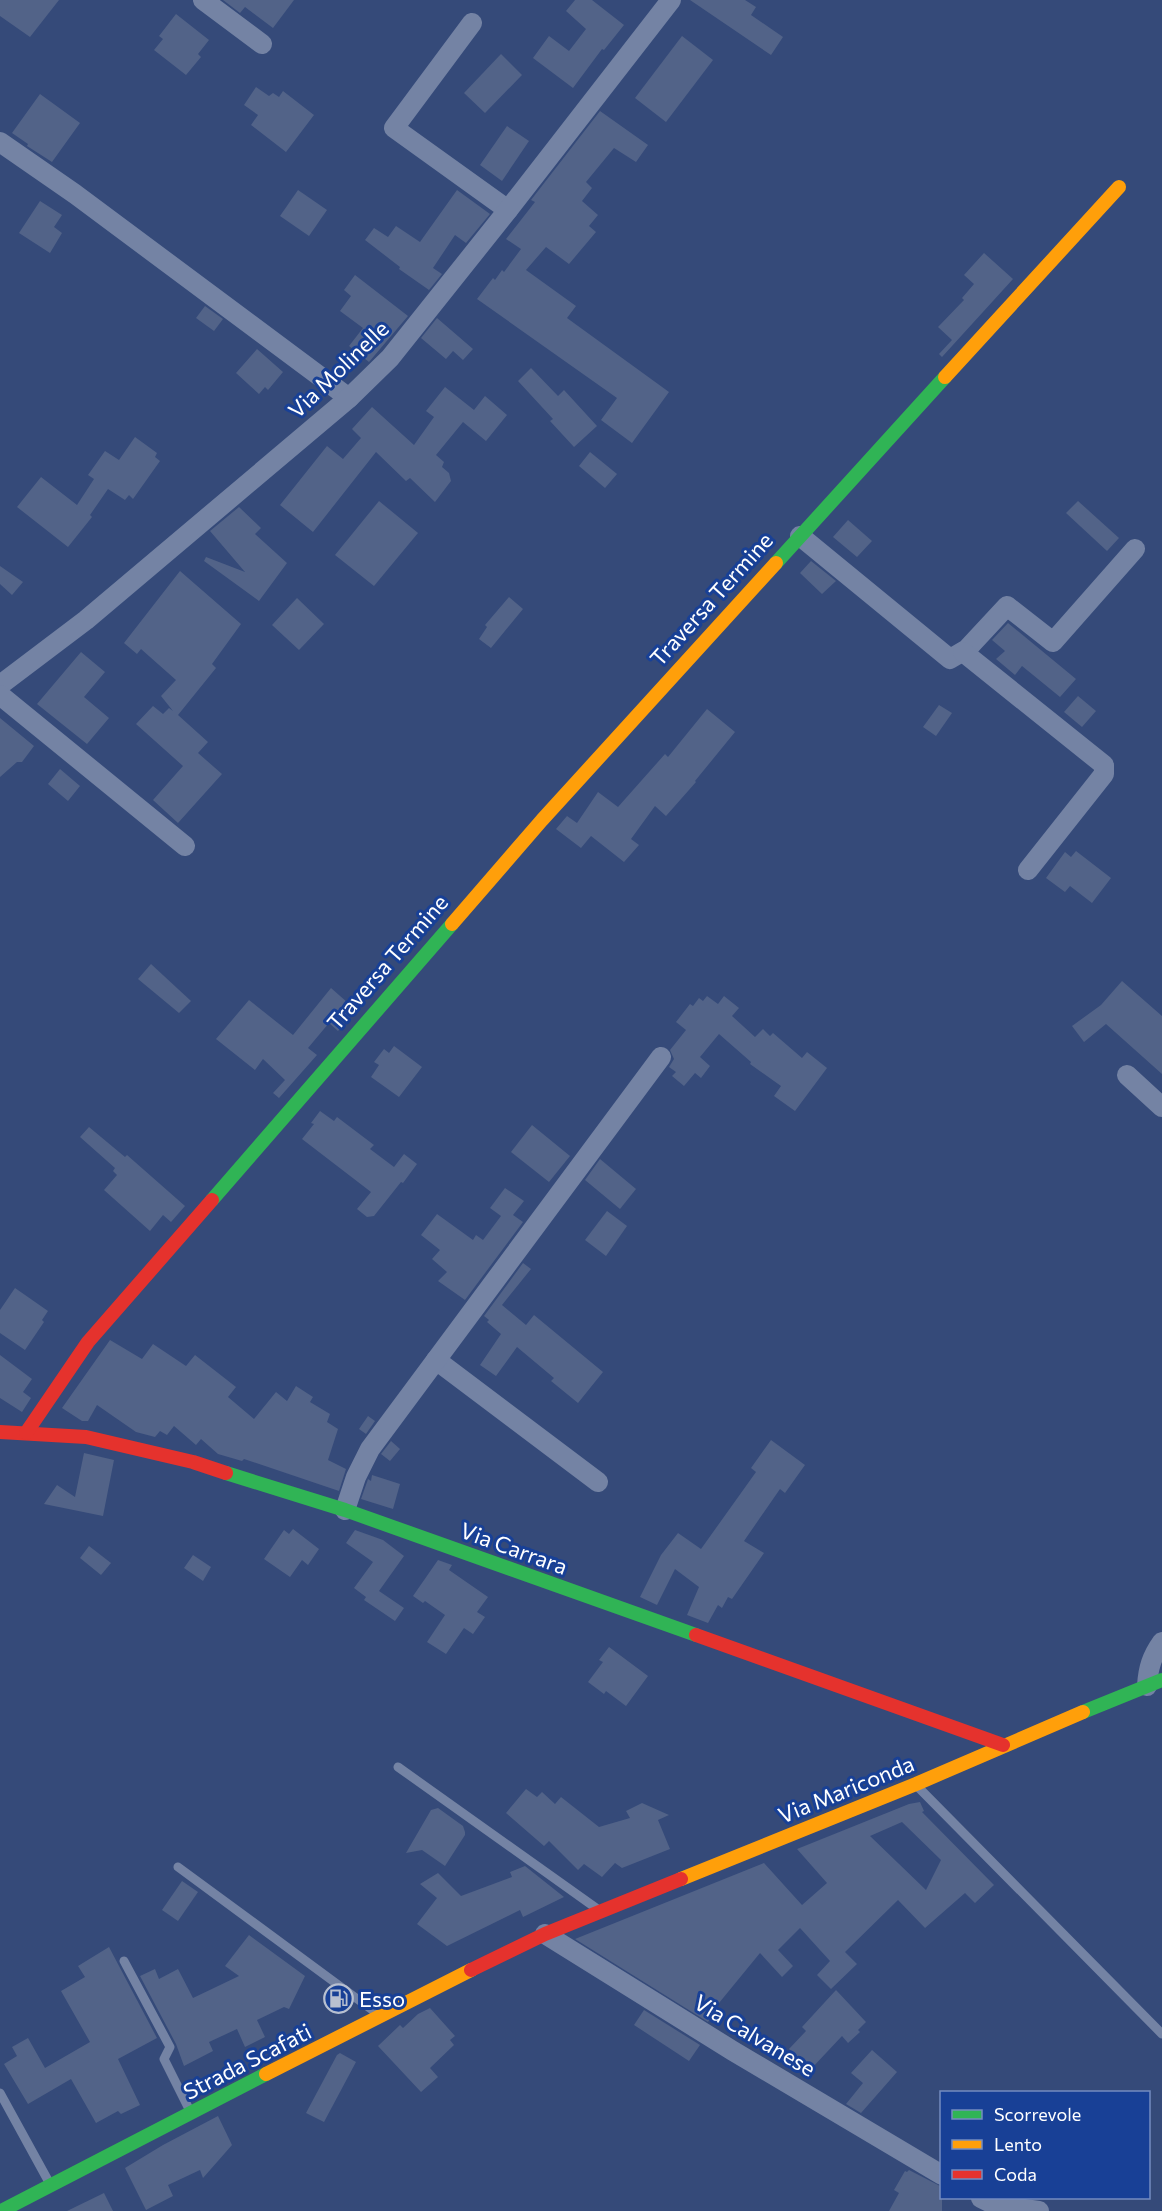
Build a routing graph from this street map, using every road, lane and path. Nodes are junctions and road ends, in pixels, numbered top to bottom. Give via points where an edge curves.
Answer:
1 (203, 0) edge
2 (671, 0) edge
3 (472, 23) dead end
4 (262, 44) dead end
5 (0, 142) edge
6 (1119, 187) dead end
7 (508, 210) junction
8 (349, 398) junction
9 (800, 536) junction
10 (1135, 549) dead end
11 (963, 651) junction
12 (0, 685) edge
13 (0, 695) edge
14 (185, 846) dead end
15 (1029, 870) dead end
16 (661, 1057) dead end
17 (1127, 1075) dead end
18 (1162, 1107) edge
19 (436, 1360) junction
20 (0, 1432) edge
21 (26, 1433) junction
22 (598, 1482) dead end
23 (345, 1510) junction
24 (1162, 1642) edge
25 (1155, 1683) edge
26 (1003, 1745) junction
27 (398, 1767) dead end
28 (916, 1784) junction
29 (178, 1867) dead end
30 (600, 1911) junction
31 (545, 1934) junction
32 (124, 1961) dead end
33 (380, 2015) junction
34 (1162, 2034) edge
35 (0, 2093) edge
36 (191, 2113) junction
37 (940, 2174) edge
38 (51, 2186) junction
39 (989, 2204) edge
40 (1, 2211) edge
41 (1038, 2211) edge

1 - 4 street
2 - 7 street, Via Molinelle
3 - 7 street via 394,128
5 - 8 street
6 - 9 street, Traversa Termine
7 - 8 street, Via Molinelle via 390,358
8 - 12 street, Via Molinelle via 86,620
9 - 11 street, Traversa Termine via 950,659
9 - 21 street, Traversa Termine via 542,820 88,1342
10 - 11 street via 1053,642 1007,606
11 - 15 street via 1104,765 1104,774
13 - 14 street
16 - 19 street
17 - 18 street
19 - 22 street
19 - 23 street via 370,1449
20 - 21 street, Via Carrara
21 - 23 street, Via Carrara via 86,1437 193,1462
23 - 26 street, Via Carrara
24 - 25 street via 1148,1669
25 - 26 street, Via Mariconda
26 - 28 street, Via Mariconda
27 - 30 lane
28 - 30 street, Via Mariconda
28 - 34 lane
29 - 33 lane
30 - 31 street, Via Mariconda
31 - 33 street, Strada Scafati
31 - 37 street, Via Calvanese
32 - 36 lane via 170,2047 164,2060
33 - 36 street, Strada Scafati
35 - 38 lane
36 - 38 street, Strada Scafati
38 - 40 street, Strada Scafati
39 - 41 street

